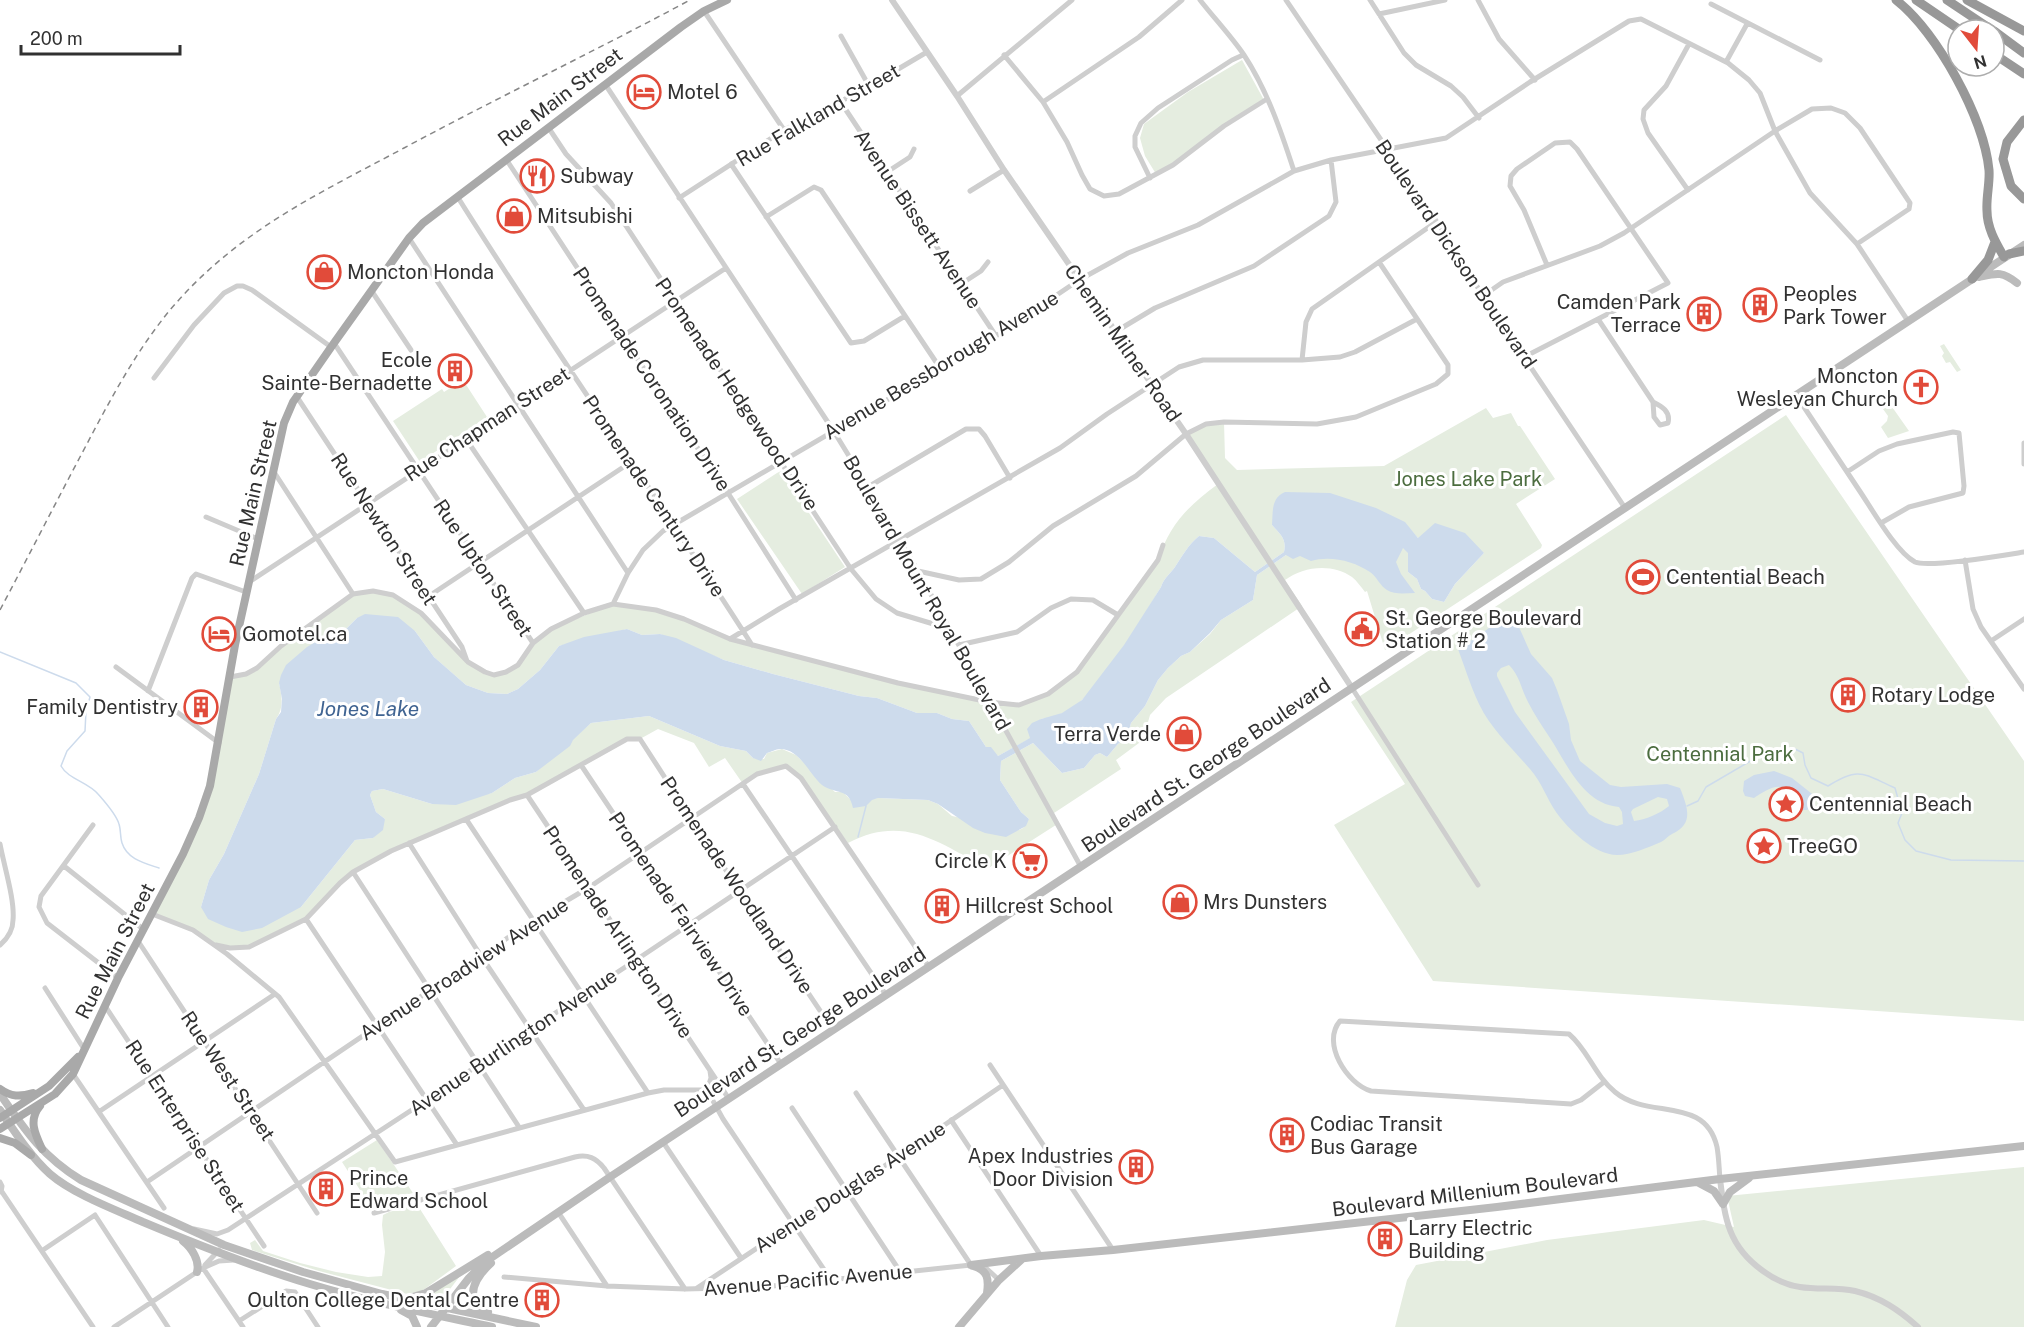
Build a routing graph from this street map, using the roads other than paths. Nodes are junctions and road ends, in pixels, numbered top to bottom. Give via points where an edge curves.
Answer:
1 (727, 0) edge
2 (892, 0) edge
3 (1072, 0) edge
4 (1182, 0) edge
5 (1200, 0) edge
6 (1286, 0) edge
7 (1370, 0) edge
8 (1445, 0) edge
9 (1478, 0) edge
10 (1896, 0) edge
11 (1916, 0) edge
12 (1947, 0) edge
13 (1967, 0) edge
14 (1711, 4) dead end
15 (704, 11) junction
16 (1379, 14) junction
17 (1974, 18) edge
18 (1946, 20) edge
19 (1747, 24) junction
20 (2024, 30) edge
21 (841, 36) dead end
22 (2006, 40) edge
23 (1689, 44) junction
24 (927, 52) junction
25 (2024, 53) edge
26 (1004, 55) junction
27 (1243, 55) junction
28 (1820, 60) dead end
29 (1726, 62) junction
30 (2006, 62) edge
31 (2024, 74) edge
32 (1535, 80) junction
33 (605, 84) junction
34 (868, 86) junction
35 (957, 96) junction
36 (1267, 99) junction
37 (840, 101) junction
38 (1043, 102) junction
39 (1479, 118) junction
40 (2024, 120) edge
41 (548, 127) junction
42 (784, 130) junction
43 (1775, 131) junction
44 (914, 149) dead end
45 (1387, 151) junction
46 (506, 159) junction
47 (1331, 160) junction
48 (731, 164) junction
49 (1004, 170) junction
50 (1294, 171) junction
51 (887, 172) junction
52 (1150, 178) junction
53 (1688, 190) junction
54 (970, 191) dead end
55 (457, 196) junction
56 (680, 198) junction
57 (2024, 199) edge
58 (766, 217) junction
59 (1436, 222) junction
60 (1631, 228) junction
61 (409, 238) junction
62 (1995, 242) junction
63 (1857, 244) junction
64 (2024, 245) edge
65 (2024, 251) edge
66 (2007, 256) junction
67 (988, 262) dead end
68 (1379, 262) junction
69 (1547, 265) junction
70 (726, 268) junction
71 (1972, 279) junction
72 (1079, 280) junction
73 (961, 284) junction
74 (2017, 284) dead end
75 (371, 290) junction
76 (1483, 296) junction
77 (675, 301) junction
78 (905, 316) junction
79 (1417, 319) junction
80 (1598, 319) junction
81 (1908, 321) junction
82 (1116, 332) junction
83 (622, 336) junction
84 (996, 336) junction
85 (332, 345) junction
86 (411, 350) dead end
87 (1524, 357) junction
88 (1302, 360) junction
89 (940, 368) junction
90 (570, 370) junction
91 (154, 378) dead end
92 (1151, 384) junction
93 (1796, 395) junction
94 (297, 397) junction
95 (1653, 402) dead end
96 (518, 404) junction
97 (833, 430) junction
98 (1186, 434) junction
99 (466, 439) junction
100 (2024, 443) edge
101 (782, 461) junction
102 (631, 462) junction
103 (2024, 464) edge
104 (418, 470) junction
105 (273, 471) junction
106 (1847, 472) junction
107 (1010, 478) junction
108 (868, 487) junction
109 (728, 493) junction
110 (579, 496) junction
111 (367, 503) junction
112 (1624, 508) junction
113 (206, 517) dead end
114 (1881, 523) junction
115 (674, 526) junction
116 (529, 531) junction
117 (317, 537) junction
118 (258, 539) junction
119 (900, 540) junction
120 (1163, 545) dead end
121 (2024, 552) edge
122 (1965, 560) junction
123 (479, 564) junction
124 (851, 569) junction
125 (918, 571) junction
126 (628, 573) junction
127 (249, 582) junction
128 (246, 592) junction
129 (353, 594) junction
130 (429, 596) junction
131 (796, 600) junction
132 (613, 604) junction
133 (585, 613) junction
134 (1118, 615) junction
135 (2024, 619) edge
136 (950, 629) junction
137 (743, 631) junction
138 (730, 639) junction
139 (1991, 641) junction
140 (533, 643) junction
141 (752, 645) junction
142 (959, 645) junction
143 (468, 662) junction
144 (116, 667) dead end
145 (230, 677) junction
146 (1352, 688) junction
147 (2024, 689) edge
148 (148, 691) junction
149 (989, 702) junction
150 (219, 743) junction
151 (581, 765) junction
152 (743, 784) junction
153 (527, 795) junction
154 (691, 818) junction
155 (466, 819) junction
156 (93, 825) dead end
157 (835, 827) junction
158 (409, 843) junction
159 (0, 844) edge
160 (640, 852) junction
161 (791, 856) junction
162 (64, 866) junction
163 (1081, 867) junction
164 (353, 872) junction
165 (1478, 885) dead end
166 (588, 888) junction
167 (740, 889) junction
168 (152, 914) junction
169 (306, 919) junction
170 (534, 921) junction
171 (688, 925) junction
172 (143, 929) junction
173 (138, 940) junction
174 (0, 945) edge
175 (215, 945) junction
176 (481, 956) junction
177 (636, 960) junction
178 (928, 967) junction
179 (118, 978) junction
180 (45, 988) dead end
181 (429, 990) junction
182 (275, 994) junction
183 (583, 994) junction
184 (886, 995) junction
185 (105, 1006) junction
186 (377, 1025) junction
187 (531, 1029) junction
188 (833, 1030) junction
189 (204, 1041) junction
190 (84, 1049) junction
191 (326, 1061) junction
192 (781, 1064) junction
193 (479, 1065) junction
194 (990, 1065) dead end
195 (709, 1070) junction
196 (73, 1074) junction
197 (152, 1075) junction
198 (1604, 1082) junction
199 (1003, 1085) junction
200 (0, 1089) edge
201 (42, 1090) junction
202 (707, 1090) junction
203 (648, 1092) junction
204 (856, 1093) dead end
205 (0, 1094) edge
206 (47, 1099) junction
207 (729, 1099) junction
208 (427, 1100) junction
209 (716, 1107) junction
210 (792, 1108) dead end
211 (584, 1110) junction
212 (100, 1111) junction
213 (251, 1112) junction
214 (7, 1116) edge
215 (951, 1120) junction
216 (519, 1127) junction
217 (0, 1129) edge
218 (376, 1134) junction
219 (0, 1138) edge
220 (663, 1142) junction
221 (457, 1145) junction
222 (2024, 1146) edge
223 (199, 1147) junction
224 (42, 1149) junction
225 (31, 1155) junction
226 (898, 1156) junction
227 (1751, 1176) junction
228 (610, 1177) junction
229 (1720, 1179) junction
230 (0, 1182) edge
231 (147, 1182) junction
232 (1697, 1182) junction
233 (298, 1183) junction
234 (846, 1190) junction
235 (1, 1193) edge
236 (1723, 1204) junction
237 (164, 1208) dead end
238 (317, 1212) dead end
239 (558, 1212) junction
240 (374, 1213) dead end
241 (246, 1219) junction
242 (793, 1224) junction
243 (184, 1227) junction
244 (528, 1232) junction
245 (180, 1238) junction
246 (224, 1245) junction
247 (264, 1246) dead end
248 (43, 1250) junction
249 (1113, 1250) junction
250 (217, 1253) junction
251 (1041, 1256) junction
252 (741, 1258) junction
253 (1023, 1258) junction
254 (238, 1260) junction
255 (971, 1265) junction
256 (200, 1270) junction
257 (902, 1273) junction
258 (504, 1277) dead end
259 (831, 1280) junction
260 (999, 1280) junction
261 (607, 1286) junction
262 (685, 1289) junction
263 (697, 1289) junction
264 (987, 1293) junction
265 (403, 1299) junction
266 (151, 1302) junction
267 (380, 1303) junction
268 (447, 1308) junction
269 (440, 1316) junction
270 (506, 1320) junction
271 (241, 1324) edge
272 (93, 1327) edge
273 (114, 1327) edge
274 (168, 1327) edge
275 (318, 1327) edge
276 (417, 1327) edge
277 (431, 1327) edge
278 (492, 1327) edge
279 (536, 1327) edge
280 (959, 1327) edge
281 (1918, 1327) edge

1 - 15 main road, Rue Main Street
2 - 24 street, Chemin Milner Road
3 - 26 street
4 - 38 street via 1139,37
5 - 27 street
6 - 45 street, Boulevard Dickson Boulevard
7 - 16 street
8 - 16 street
9 - 32 street via 1499,39
10 - 62 highway via 1931,36 1973,114 1987,159 1987,212
11 - 18 highway
12 - 17 highway
13 - 20 highway
14 - 19 street
15 - 33 main road, Rue Main Street
15 - 42 street
16 - 39 street via 1404,53 1451,86
19 - 28 street
19 - 29 street
21 - 34 street
22 - 25 highway
23 - 29 street, Avenue Bessborough Avenue
23 - 32 street, Avenue Bessborough Avenue via 1641,19 1629,21
23 - 53 street via 1666,86 1644,110 1643,119 1648,133
24 - 34 street, Rue Falkland Street
24 - 35 street, Chemin Milner Road
26 - 35 street
26 - 38 street
27 - 36 street
27 - 52 street via 1158,108 1141,123 1135,147
29 - 43 street, Avenue Bessborough Avenue via 1760,93
30 - 31 highway
32 - 39 street, Avenue Bessborough Avenue
33 - 41 main road, Rue Main Street
33 - 56 street, Boulevard Mount Royal Boulevard
34 - 37 street, Rue Falkland Street
35 - 49 street, Chemin Milner Road
36 - 50 street
36 - 52 street
37 - 42 street, Rue Falkland Street
37 - 51 street, Avenue Bissett Avenue
38 - 52 street via 1090,189 1104,196 1119,194
39 - 45 street, Avenue Bessborough Avenue via 1446,138
40 - 57 highway via 2007,142 2003,159 2011,186
41 - 46 main road, Rue Main Street
41 - 77 street, Promenade Hedgewood Drive via 566,154 611,204
42 - 48 street, Rue Falkland Street
43 - 53 street
43 - 63 street, Avenue Bessborough Avenue via 1810,193
43 - 63 street via 1812,109 1831,108 1845,113 1860,128 1910,203 1909,209
44 - 51 street
45 - 47 street, Avenue Bessborough Avenue
45 - 59 street, Boulevard Dickson Boulevard
46 - 55 main road, Rue Main Street
46 - 83 street, Promenade Coronation Drive
47 - 50 street, Avenue Bessborough Avenue
47 - 82 street via 1336,202 1329,216 1254,267 1155,308
48 - 56 street, Rue Falkland Street
48 - 58 street
49 - 54 street
49 - 72 street, Chemin Milner Road
50 - 72 street, Avenue Bessborough Avenue via 1197,225 1128,253
51 - 73 street, Avenue Bissett Avenue
53 - 60 street
55 - 61 main road, Rue Main Street
55 - 90 street, Promenade Century Drive
56 - 70 street, Boulevard Mount Royal Boulevard
58 - 78 street via 851,343 864,341
58 - 78 street via 814,187 821,190
59 - 68 street
59 - 76 street, Boulevard Dickson Boulevard
60 - 69 street via 1600,246
60 - 69 street via 1577,148 1570,142 1556,142 1518,169 1510,186
60 - 80 street via 1668,283
61 - 75 main road, Rue Main Street
61 - 96 street
62 - 66 highway
62 - 71 highway via 1988,260
63 - 81 street, Avenue Bessborough Avenue
64 - 66 main road, Boulevard St. George Boulevard
65 - 66 highway
66 - 71 main road, Boulevard St. George Boulevard
67 - 73 street via 981,272
68 - 79 street
68 - 88 street via 1312,309 1306,322
69 - 76 street via 1503,282
70 - 77 street, Rue Chapman Street
70 - 97 street, Boulevard Mount Royal Boulevard
71 - 74 main road via 2000,273
71 - 81 main road, Boulevard St. George Boulevard
72 - 82 street, Chemin Milner Road
72 - 84 street, Avenue Bessborough Avenue
73 - 84 street, Avenue Bissett Avenue
75 - 85 main road, Rue Main Street
75 - 86 street
76 - 87 street, Boulevard Dickson Boulevard
77 - 83 street, Rue Chapman Street
77 - 101 street, Promenade Hedgewood Drive
78 - 89 street
79 - 88 street via 1355,352
79 - 98 street via 1448,365 1448,374 1436,384 1356,417 1317,424 1224,422 1206,424
80 - 87 street
80 - 95 street
81 - 93 main road, Boulevard St. George Boulevard
82 - 92 street, Chemin Milner Road
83 - 90 street, Rue Chapman Street
83 - 109 street, Promenade Coronation Drive
84 - 89 street, Avenue Bessborough Avenue
85 - 91 street via 252,290 237,286 224,293 194,325
85 - 94 main road, Rue Main Street
85 - 104 street, Rue Upton Street
87 - 112 street, Boulevard Dickson Boulevard
88 - 92 street via 1203,360 1179,367
89 - 97 street, Avenue Bessborough Avenue
90 - 96 street, Rue Chapman Street
90 - 102 street, Promenade Century Drive
92 - 98 street, Chemin Milner Road
92 - 107 street
93 - 106 street
93 - 112 main road, Boulevard St. George Boulevard
94 - 105 main road, Rue Main Street via 284,423
94 - 111 street, Rue Newton Street
96 - 99 street, Rue Chapman Street
96 - 110 street
97 - 101 street, Avenue Bessborough Avenue
97 - 108 street, Boulevard Mount Royal Boulevard
98 - 125 street via 1136,476 1053,526 981,579 959,580
98 - 146 street, Chemin Milner Road
99 - 104 street, Rue Chapman Street
99 - 116 street
100 - 103 street
101 - 109 street, Avenue Bessborough Avenue
101 - 124 street, Promenade Hedgewood Drive
102 - 110 street
102 - 115 street, Promenade Century Drive
104 - 111 street, Rue Chapman Street
104 - 123 street, Rue Upton Street
105 - 117 street
105 - 118 main road, Rue Main Street
106 - 114 street
106 - 114 street via 1897,444 1959,433 1962,493 1909,507
107 - 108 street via 979,429 966,429
107 - 119 street
108 - 119 street, Boulevard Mount Royal Boulevard
109 - 115 street, Avenue Bessborough Avenue
109 - 131 street, Promenade Coronation Drive
110 - 116 street
110 - 126 street
111 - 117 street, Rue Chapman Street
111 - 130 street, Rue Newton Street
112 - 146 main road, Boulevard St. George Boulevard
113 - 118 street
114 - 122 street via 1904,553 1917,562
115 - 126 street, Avenue Bessborough Avenue via 643,550
115 - 137 street, Promenade Century Drive
116 - 123 street
116 - 133 street
117 - 127 street, Rue Chapman Street
117 - 129 street
118 - 127 main road, Rue Main Street
119 - 124 street
119 - 125 street, Boulevard Mount Royal Boulevard
120 - 134 street via 1158,560
121 - 122 street
122 - 139 street via 1973,609
123 - 130 street
123 - 140 street, Rue Upton Street
124 - 131 street
124 - 136 street, Promenade Hedgewood Drive via 876,599 897,613
125 - 136 street, Boulevard Mount Royal Boulevard
126 - 132 street, Avenue Bessborough Avenue
127 - 128 main road, Rue Main Street
128 - 145 main road, Rue Main Street
128 - 148 street via 196,574 192,578
129 - 143 street via 373,591 403,600 434,625
129 - 145 street via 257,668
130 - 143 street, Rue Newton Street
131 - 137 street
132 - 133 street
132 - 138 street via 656,610
133 - 140 street via 551,629
134 - 142 street via 1093,600 1071,599 1017,632
134 - 149 street via 1077,672 1048,694 1019,705
135 - 139 street
136 - 142 street, Boulevard Mount Royal Boulevard
137 - 138 street
137 - 141 street, Promenade Century Drive
138 - 141 street
139 - 147 street
140 - 143 street via 518,665 506,672 494,675
141 - 149 street
142 - 149 street, Boulevard Mount Royal Boulevard
144 - 148 street
145 - 150 main road, Rue Main Street
146 - 163 main road, Boulevard St. George Boulevard
146 - 165 street
148 - 150 street
149 - 163 street, Boulevard Mount Royal Boulevard
150 - 168 main road, Rue Main Street via 199,818
151 - 153 street
151 - 154 street, Promenade Woodland Drive via 627,739 640,739
151 - 160 street, Promenade Fairview Drive
152 - 154 street, Avenue Broadview Avenue
152 - 157 street, Avenue Broadview Avenue via 757,774 786,765 801,778
152 - 161 street
153 - 155 street
153 - 166 street, Promenade Arlington Drive
154 - 160 street, Avenue Broadview Avenue
154 - 167 street, Promenade Woodland Drive
155 - 158 street
155 - 170 street
156 - 162 street
157 - 161 street, Avenue Burlington Avenue
157 - 178 street
158 - 164 street
158 - 176 street
159 - 174 street via 14,922
160 - 166 street, Avenue Broadview Avenue
160 - 171 street, Promenade Fairview Drive
161 - 167 street, Avenue Burlington Avenue
161 - 184 street
162 - 172 street
162 - 179 street via 41,896 42,916
163 - 178 main road, Boulevard St. George Boulevard
164 - 169 street
164 - 181 street
166 - 170 street, Avenue Broadview Avenue
166 - 177 street, Promenade Arlington Drive
167 - 171 street, Avenue Burlington Avenue
167 - 188 street, Promenade Woodland Drive
168 - 172 main road, Rue Main Street
168 - 175 street via 193,930
169 - 175 street via 249,947
169 - 186 street
170 - 176 street, Avenue Broadview Avenue
170 - 183 street
171 - 177 street, Avenue Burlington Avenue
171 - 192 street, Promenade Fairview Drive
172 - 173 main road, Rue Main Street
173 - 179 main road, Rue Main Street
173 - 189 street, Rue West Street
175 - 182 street
176 - 181 street, Avenue Broadview Avenue
176 - 187 street
177 - 183 street, Avenue Burlington Avenue
177 - 195 street, Promenade Arlington Drive
178 - 184 main road, Boulevard St. George Boulevard
179 - 185 main road, Rue Main Street
180 - 190 street
181 - 186 street, Avenue Broadview Avenue
181 - 193 street
182 - 189 street
182 - 191 street
183 - 187 street, Avenue Burlington Avenue
183 - 203 street
184 - 188 main road, Boulevard St. George Boulevard
185 - 190 main road, Rue Main Street
185 - 197 street, Rue Enterprise Street
186 - 191 street, Avenue Broadview Avenue
186 - 208 street
187 - 193 street, Avenue Burlington Avenue
187 - 211 street
188 - 192 main road, Boulevard St. George Boulevard
189 - 197 street
189 - 213 street, Rue West Street
190 - 196 main road, Rue Main Street
190 - 201 main road, Rue Main Street
191 - 213 street, Avenue Broadview Avenue
191 - 218 street
192 - 207 main road, Boulevard St. George Boulevard
193 - 208 street, Avenue Burlington Avenue
193 - 216 street
194 - 199 street
195 - 202 street
195 - 207 street, Promenade Arlington Drive
196 - 206 main road, Rue Main Street
196 - 212 street
197 - 212 street
197 - 223 street, Rue Enterprise Street
198 - 198 street via 1569,1034 1340,1020 1335,1026 1334,1053 1352,1080 1371,1091 1571,1104
198 - 229 street via 1642,1106 1679,1110 1700,1120 1717,1147
199 - 215 street, Avenue Douglas Avenue
199 - 249 street
200 - 201 main road via 15,1096
201 - 214 main road, Rue Main Street
202 - 203 street
202 - 209 street
203 - 211 street
204 - 226 street
205 - 214 main road
206 - 214 main road, Rue Main Street
206 - 224 main road via 33,1120
207 - 209 main road, Boulevard St. George Boulevard
208 - 218 street, Avenue Burlington Avenue
208 - 221 street
209 - 220 main road, Boulevard St. George Boulevard
209 - 242 street
210 - 234 street
211 - 216 street
212 - 231 street
213 - 223 street, Avenue Broadview Avenue
213 - 233 street, Rue West Street
214 - 217 main road, Rue Main Street
214 - 224 main road
214 - 225 main road
215 - 226 street, Avenue Douglas Avenue
215 - 251 street
216 - 221 street
218 - 221 street via 395,1162
218 - 233 street, Avenue Burlington Avenue
219 - 225 main road
220 - 228 main road, Boulevard St. George Boulevard
220 - 252 street
222 - 227 main road, Boulevard Millenium Boulevard
223 - 231 street, Avenue Broadview Avenue
223 - 241 street, Rue Enterprise Street
224 - 243 main road via 59,1167 81,1180
225 - 245 main road via 52,1176 76,1191
226 - 234 street, Avenue Douglas Avenue
226 - 255 street
227 - 229 main road, Boulevard Millenium Boulevard
227 - 236 main road via 1730,1192
228 - 239 main road, Boulevard St. George Boulevard
228 - 240 street via 594,1158 579,1156
228 - 262 street
229 - 232 main road, Boulevard Millenium Boulevard
229 - 236 street
230 - 235 street
231 - 237 street
232 - 236 main road via 1714,1191
232 - 249 main road, Boulevard Millenium Boulevard
233 - 238 street, Rue West Street
233 - 241 street, Avenue Burlington Avenue
234 - 242 street, Avenue Douglas Avenue
234 - 257 street
235 - 248 street
236 - 281 street via 1738,1249 1776,1280 1799,1287 1854,1291 1900,1311
239 - 244 main road, Boulevard St. George Boulevard
239 - 261 street
241 - 243 street, Avenue Burlington Avenue via 217,1234
241 - 247 street, Rue Enterprise Street
242 - 252 street, Avenue Douglas Avenue
242 - 259 street
243 - 246 main road
244 - 265 main road via 423,1294
244 - 268 main road, Boulevard St. George Boulevard via 478,1268
244 - 270 main road via 489,1265 473,1288 476,1305
245 - 250 main road
245 - 256 main road via 192,1251
246 - 250 street
246 - 265 main road via 303,1272
248 - 266 street via 95,1215
248 - 272 street
249 - 251 main road, Boulevard Millenium Boulevard
250 - 254 main road
250 - 256 street
251 - 253 main road, Boulevard Millenium Boulevard
252 - 263 street, Avenue Douglas Avenue
253 - 255 main road, Boulevard Millenium Boulevard
253 - 260 main road
254 - 256 street
254 - 267 main road
255 - 257 street, Avenue Pacific Avenue
255 - 260 street via 987,1269
255 - 264 main road via 987,1275
256 - 266 street
256 - 271 street
257 - 259 street, Avenue Pacific Avenue
258 - 261 street, Avenue Pacific Avenue
259 - 263 street, Avenue Pacific Avenue
260 - 264 main road
261 - 262 street, Avenue Pacific Avenue
262 - 263 street, Avenue Pacific Avenue
264 - 280 main road
265 - 268 main road
266 - 273 street
266 - 274 street
267 - 269 main road
267 - 276 main road via 410,1314
268 - 269 main road, Boulevard St. George Boulevard
268 - 270 main road
269 - 277 main road, Boulevard St. George Boulevard
269 - 278 main road
270 - 279 main road
271 - 275 street via 286,1292 296,1292

